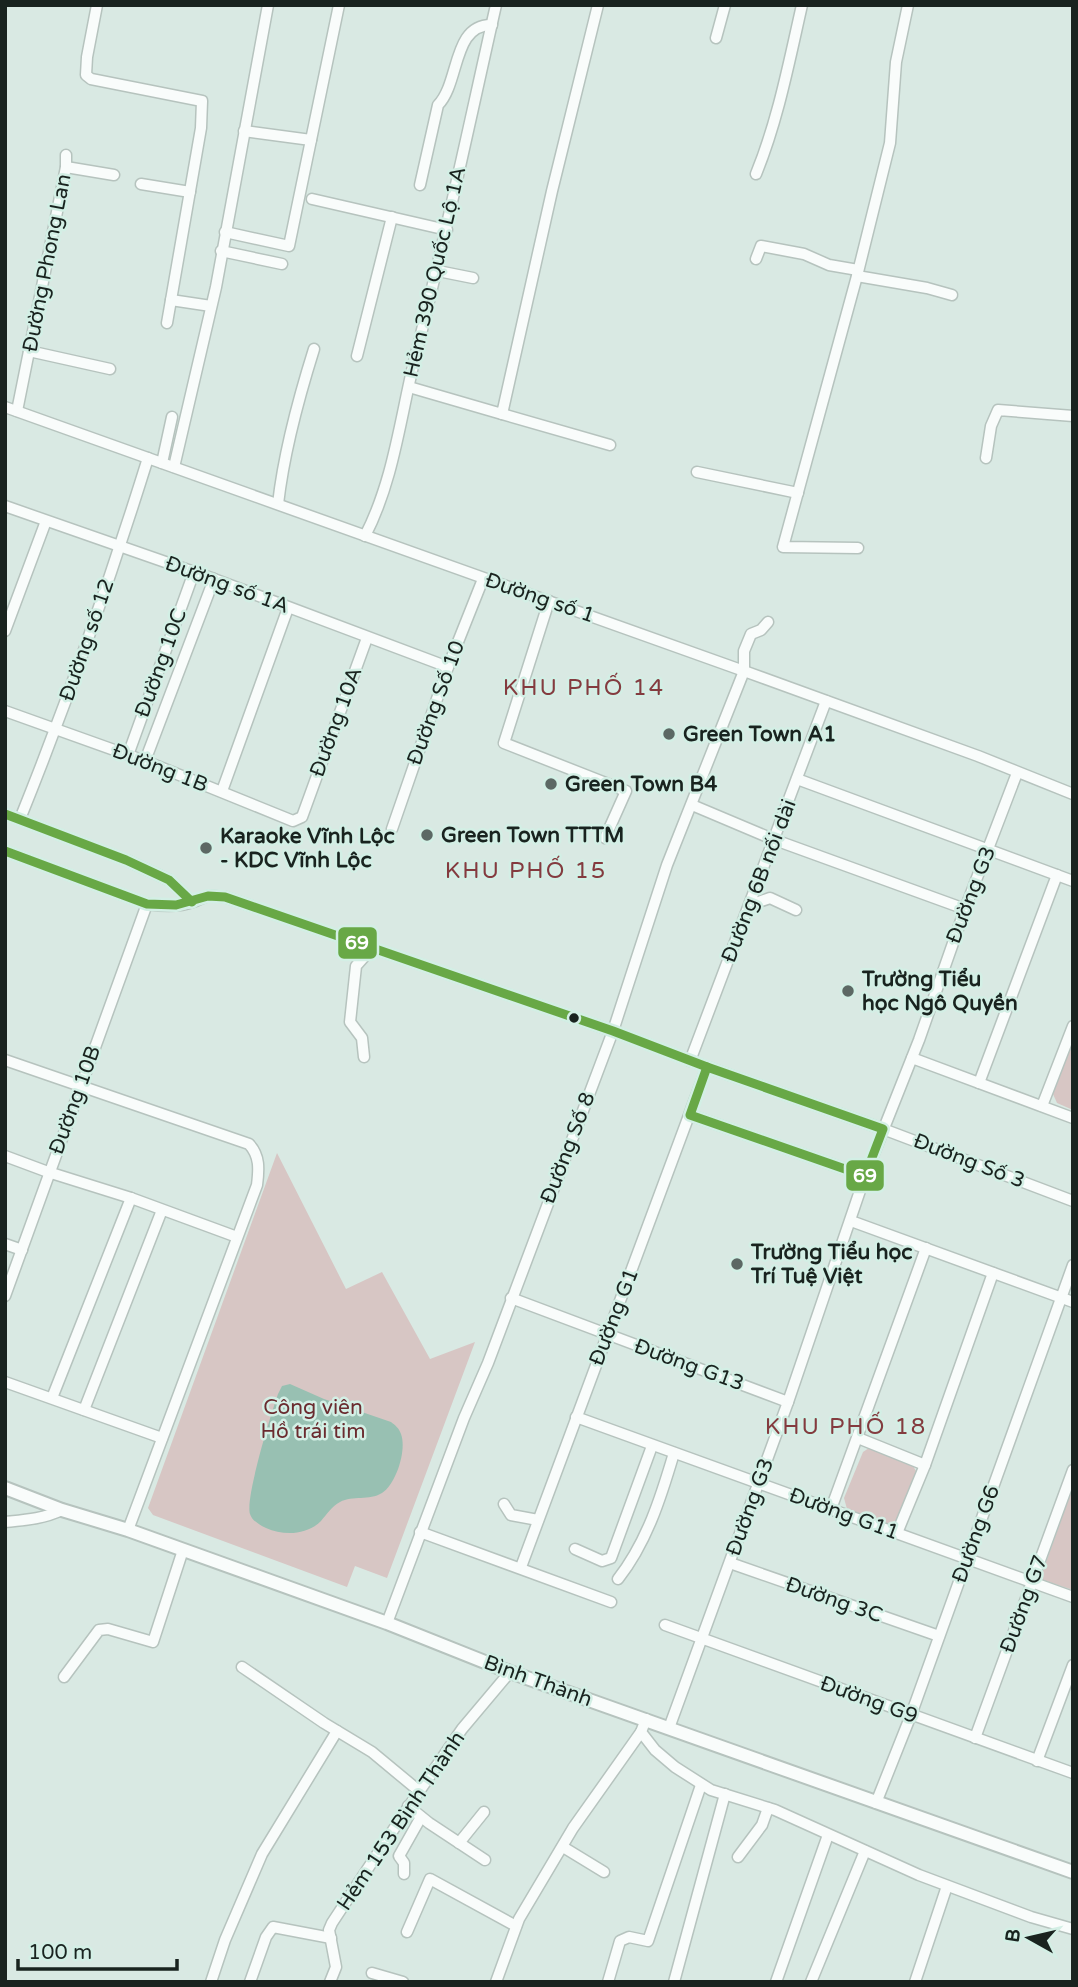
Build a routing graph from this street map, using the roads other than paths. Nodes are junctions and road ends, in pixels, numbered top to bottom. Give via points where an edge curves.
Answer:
1 (97, 5) edge
2 (268, 5) edge
3 (339, 5) edge
4 (496, 5) edge
5 (598, 5) edge
6 (725, 5) edge
7 (802, 5) edge
8 (908, 5) edge
9 (492, 25) junction
10 (716, 38) dead end
11 (244, 131) junction
12 (311, 140) junction
13 (66, 155) dead end
14 (66, 167) junction
15 (756, 174) dead end
16 (114, 175) dead end
17 (141, 184) dead end
18 (419, 185) dead end
19 (190, 192) junction
20 (312, 199) dead end
21 (392, 217) junction
22 (447, 230) junction
23 (225, 232) junction
24 (222, 251) junction
25 (756, 259) dead end
26 (282, 264) dead end
27 (438, 271) junction
28 (858, 273) junction
29 (473, 278) dead end
30 (952, 295) dead end
31 (171, 300) junction
32 (211, 306) junction
33 (167, 323) dead end
34 (314, 349) dead end
35 (29, 351) junction
36 (357, 356) dead end
37 (110, 369) dead end
38 (409, 387) junction
39 (5, 407) edge
40 (17, 411) junction
41 (502, 414) junction
42 (1073, 416) edge
43 (172, 417) dead end
44 (610, 445) dead end
45 (148, 458) junction
46 (986, 458) dead end
47 (162, 463) junction
48 (174, 467) junction
49 (697, 472) dead end
50 (797, 493) junction
51 (278, 504) junction
52 (5, 506) edge
53 (46, 521) junction
54 (365, 536) junction
55 (120, 548) junction
56 (858, 548) dead end
57 (194, 572) junction
58 (214, 579) junction
59 (483, 579) junction
60 (549, 601) junction
61 (288, 608) junction
62 (768, 622) dead end
63 (5, 631) edge
64 (367, 638) junction
65 (448, 667) junction
66 (744, 671) junction
67 (826, 701) junction
68 (5, 711) edge
69 (56, 730) junction
70 (128, 755) junction
71 (145, 761) junction
72 (1017, 773) junction
73 (797, 779) junction
74 (222, 791) junction
75 (1073, 794) edge
76 (692, 805) junction
77 (306, 806) joint
78 (5, 814) edge
79 (20, 819) junction
80 (392, 829) dead end
81 (605, 838) dead end
82 (775, 839) junction
83 (989, 849) junction
84 (5, 851) edge
85 (1057, 875) junction
86 (1073, 881) edge
87 (192, 902) junction
88 (147, 904) junction
89 (750, 905) junction
90 (965, 909) junction
91 (796, 910) dead end
92 (373, 947) junction
93 (1073, 1026) edge
94 (613, 1031) junction
95 (364, 1057) dead end
96 (912, 1058) junction
97 (5, 1060) edge
98 (690, 1061) junction
99 (707, 1068) junction
100 (979, 1083) junction
101 (80, 1085) junction
102 (1042, 1106) junction
103 (690, 1115) junction
104 (1073, 1118) edge
105 (883, 1129) junction
106 (5, 1156) edge
107 (48, 1172) junction
108 (865, 1176) junction
109 (131, 1198) junction
110 (1073, 1201) edge
111 (162, 1210) junction
112 (851, 1221) junction
113 (237, 1237) junction
114 (5, 1244) edge
115 (926, 1248) junction
116 (22, 1250) junction
117 (1073, 1265) edge
118 (993, 1273) junction
119 (5, 1296) edge
120 (511, 1297) junction
121 (1061, 1298) junction
122 (1073, 1302) edge
123 (607, 1335) junction
124 (5, 1382) edge
125 (52, 1398) junction
126 (788, 1402) junction
127 (84, 1409) junction
128 (576, 1418) junction
129 (858, 1437) junction
130 (162, 1438) junction
131 (652, 1446) junction
132 (674, 1453) junction
133 (925, 1465) junction
134 (1073, 1471) edge
135 (759, 1483) junction
136 (5, 1488) edge
137 (504, 1504) dead end
138 (831, 1509) junction
139 (62, 1510) junction
140 (538, 1520) junction
141 (5, 1522) edge
142 (128, 1530) junction
143 (420, 1532) junction
144 (897, 1533) junction
145 (575, 1549) dead end
146 (183, 1550) junction
147 (967, 1558) junction
148 (730, 1563) junction
149 (521, 1567) junction
150 (618, 1579) dead end
151 (1032, 1582) junction
152 (1073, 1597) edge
153 (611, 1602) dead end
154 (387, 1623) junction
155 (665, 1625) dead end
156 (939, 1636) junction
157 (701, 1640) junction
158 (1073, 1665) edge
159 (242, 1667) dead end
160 (510, 1672) junction
161 (64, 1677) dead end
162 (911, 1716) junction
163 (643, 1726) junction
164 (669, 1728) junction
165 (337, 1731) junction
166 (975, 1738) junction
167 (1037, 1761) junction
168 (1073, 1773) edge
169 (701, 1785) junction
170 (419, 1791) junction
171 (725, 1794) junction
172 (876, 1802) junction
173 (408, 1806) junction
174 (768, 1808) junction
175 (484, 1812) dead end
176 (421, 1817) junction
177 (828, 1835) junction
178 (459, 1843) junction
179 (563, 1847) junction
180 (865, 1852) junction
181 (738, 1857) dead end
182 (485, 1860) dead end
183 (604, 1872) dead end
184 (1073, 1872) edge
185 (404, 1874) dead end
186 (947, 1886) junction
187 (516, 1926) junction
188 (1073, 1929) edge
189 (407, 1932) dead end
190 (331, 1938) junction
191 (372, 1973) dead end
192 (211, 1982) edge
193 (250, 1982) edge
194 (330, 1982) edge
195 (403, 1982) edge
196 (496, 1982) edge
197 (608, 1982) edge
198 (674, 1982) edge
199 (776, 1982) edge
200 (811, 1982) edge
201 (915, 1982) edge

1 - 19 street via 86,75 202,101
2 - 11 street
3 - 12 street
4 - 9 street, Hẻm 390 Quốc Lộ 1A
5 - 41 street
6 - 10 street
7 - 15 street via 771,134
8 - 28 street via 896,62 890,142
9 - 18 street via 481,24 472,30 462,47 447,97 438,105
9 - 22 street, Hẻm 390 Quốc Lộ 1A
11 - 12 street
11 - 23 street
12 - 23 street via 289,246
13 - 14 street, Đường Phong Lan
14 - 16 street
14 - 35 street, Đường Phong Lan
17 - 19 street
19 - 31 street
20 - 21 street
21 - 22 street
21 - 36 street
22 - 27 street, Hẻm 390 Quốc Lộ 1A
23 - 24 street
24 - 26 street
24 - 32 street
25 - 28 street via 761,246 804,254
27 - 29 street
27 - 38 street, Hẻm 390 Quốc Lộ 1A
28 - 30 street
28 - 50 street
31 - 32 street
31 - 33 street
32 - 48 street
34 - 51 street via 291,430
35 - 37 street
35 - 40 street, Đường Phong Lan
38 - 41 street
38 - 54 street, Hẻm 390 Quốc Lộ 1A via 379,510
39 - 40 street, Đường số 1
40 - 45 street, Đường số 1
41 - 44 street
42 - 46 street via 998,410
43 - 47 street
45 - 47 street, Đường số 1
45 - 55 street, Đường số 12
47 - 48 street, Đường số 1
48 - 51 street, Đường số 1
49 - 50 street
50 - 56 street via 783,547
51 - 54 street, Đường số 1
52 - 53 street, Đường số 1A
53 - 55 street, Đường số 1A
53 - 63 street
54 - 59 street, Đường số 1
55 - 57 street, Đường số 1A
55 - 69 street, Đường số 12
57 - 58 street, Đường số 1A
57 - 70 street, Đường 10C
58 - 61 street, Đường số 1A
58 - 71 street
59 - 60 street, Đường số 1
59 - 65 street, Đường Số 10
60 - 66 street, Đường số 1
60 - 81 street via 504,743 626,791
61 - 64 street, Đường số 1A
61 - 74 street
62 - 66 street, Đường Số 8 via 751,634 744,651
64 - 65 street, Đường số 1A
64 - 77 street, Đường 10A
65 - 80 street, Đường Số 10
66 - 67 street, Đường số 1
66 - 76 street, Đường Số 8
67 - 72 street, Đường số 1
67 - 73 street, Đường 6B nối dài
68 - 69 street, Đường 1B
69 - 70 street, Đường 1B
69 - 79 street, Đường số 12
70 - 71 street, Đường 1B
71 - 74 street, Đường 1B
72 - 75 street, Đường số 1
72 - 83 street, Đường G3
73 - 82 street, Đường 6B nối dài
73 - 83 street
74 - 77 street, Đường 1B via 293,821 302,817
76 - 82 street
76 - 94 street, Đường Số 8 via 667,865
78 - 79 street
79 - 87 street via 169,880
82 - 89 street, Đường 6B nối dài
82 - 90 street
83 - 85 street
83 - 90 street, Đường G3
84 - 88 street
85 - 86 street
85 - 100 street
87 - 88 street
87 - 92 street, Đường Số 3 via 205,894 225,897
88 - 101 street, Đường 10B
89 - 91 street via 770,898
89 - 98 street, Đường 6B nối dài
90 - 96 street, Đường G3
92 - 94 street, Đường Số 3
92 - 95 street via 356,966 350,1022 362,1038
93 - 102 street
94 - 98 street, Đường Số 3
94 - 120 street, Đường Số 8
96 - 100 street
96 - 105 street, Đường G3
97 - 101 street
98 - 99 street, Đường Số 3
99 - 103 street, Đường G1
99 - 105 street, Đường Số 3
100 - 102 street
101 - 107 street, Đường 10B
101 - 113 street via 249,1144 259,1166 257,1185
102 - 104 street
103 - 108 street
103 - 123 street, Đường G1
105 - 108 street, Đường G3
105 - 110 street, Đường Số 3
106 - 107 street
107 - 109 street
107 - 116 street, Đường 10B
108 - 112 street, Đường G3
109 - 111 street
109 - 125 street
111 - 113 street
111 - 127 street
112 - 115 street
112 - 126 street, Đường G3
113 - 130 street
114 - 116 street
115 - 118 street
115 - 129 street
116 - 119 street, Đường 10B
117 - 121 street, Đường G6
118 - 121 street
118 - 133 street
120 - 123 street, Đường G13
120 - 143 street, Đường Số 8
121 - 122 street
121 - 147 street, Đường G6
123 - 126 street, Đường G13
123 - 128 street, Đường G1
124 - 125 street
125 - 127 street
126 - 135 street, Đường G3
127 - 130 street
128 - 131 street, Đường G11
128 - 140 street, Đường G1
129 - 133 street
129 - 138 street
130 - 142 street
131 - 132 street, Đường G11
131 - 145 street via 611,1558 602,1561
132 - 135 street, Đường G11
132 - 150 street via 643,1539
133 - 144 street
134 - 151 street, Đường G7
135 - 138 street, Đường G11
135 - 148 street, Đường G3
136 - 139 street, Bình Thành
137 - 140 street via 512,1515
138 - 144 street, Đường G11
139 - 141 street
139 - 142 street, Bình Thành
140 - 149 street, Đường G1
142 - 146 street, Bình Thành
143 - 149 street
143 - 154 street, Đường Số 8
144 - 147 street, Đường G11
146 - 154 street, Bình Thành
146 - 161 street via 153,1642 99,1630
147 - 151 street, Đường G11
147 - 156 street, Đường G6
148 - 156 street, Đường 3C
148 - 157 street, Đường G3
149 - 153 street
151 - 152 street, Đường G11
151 - 166 street, Đường G7
154 - 160 street, Bình Thành
155 - 157 street, Đường G9
156 - 162 street, Đường G6
157 - 162 street, Đường G9
157 - 164 street, Đường G3
158 - 167 street
159 - 165 street
160 - 163 street, Bình Thành
160 - 170 street, Hẻm 153 Bình Thành via 462,1729
162 - 166 street, Đường G9
162 - 172 street, Đường G6
163 - 164 street, Bình Thành
163 - 169 street via 655,1750
163 - 179 street
164 - 172 street, Bình Thành
165 - 170 street via 372,1752
165 - 192 street via 262,1854
166 - 167 street, Đường G9
167 - 168 street, Đường G9
169 - 171 street
169 - 197 street via 648,1941 629,1937 620,1941
170 - 173 street, Hẻm 153 Bình Thành
171 - 174 street
171 - 198 street
172 - 184 street, Bình Thành
173 - 176 street
173 - 190 street, Hẻm 153 Bình Thành via 332,1923
174 - 177 street
174 - 181 street via 762,1825
175 - 178 street
176 - 178 street
176 - 185 street via 399,1856
177 - 180 street
177 - 199 street
178 - 182 street
179 - 183 street
179 - 187 street
180 - 186 street
180 - 200 street
186 - 188 street
186 - 201 street
187 - 189 street via 430,1879
187 - 196 street
190 - 193 street via 273,1927
190 - 194 street, Hẻm 153 Bình Thành via 336,1967
191 - 195 street

